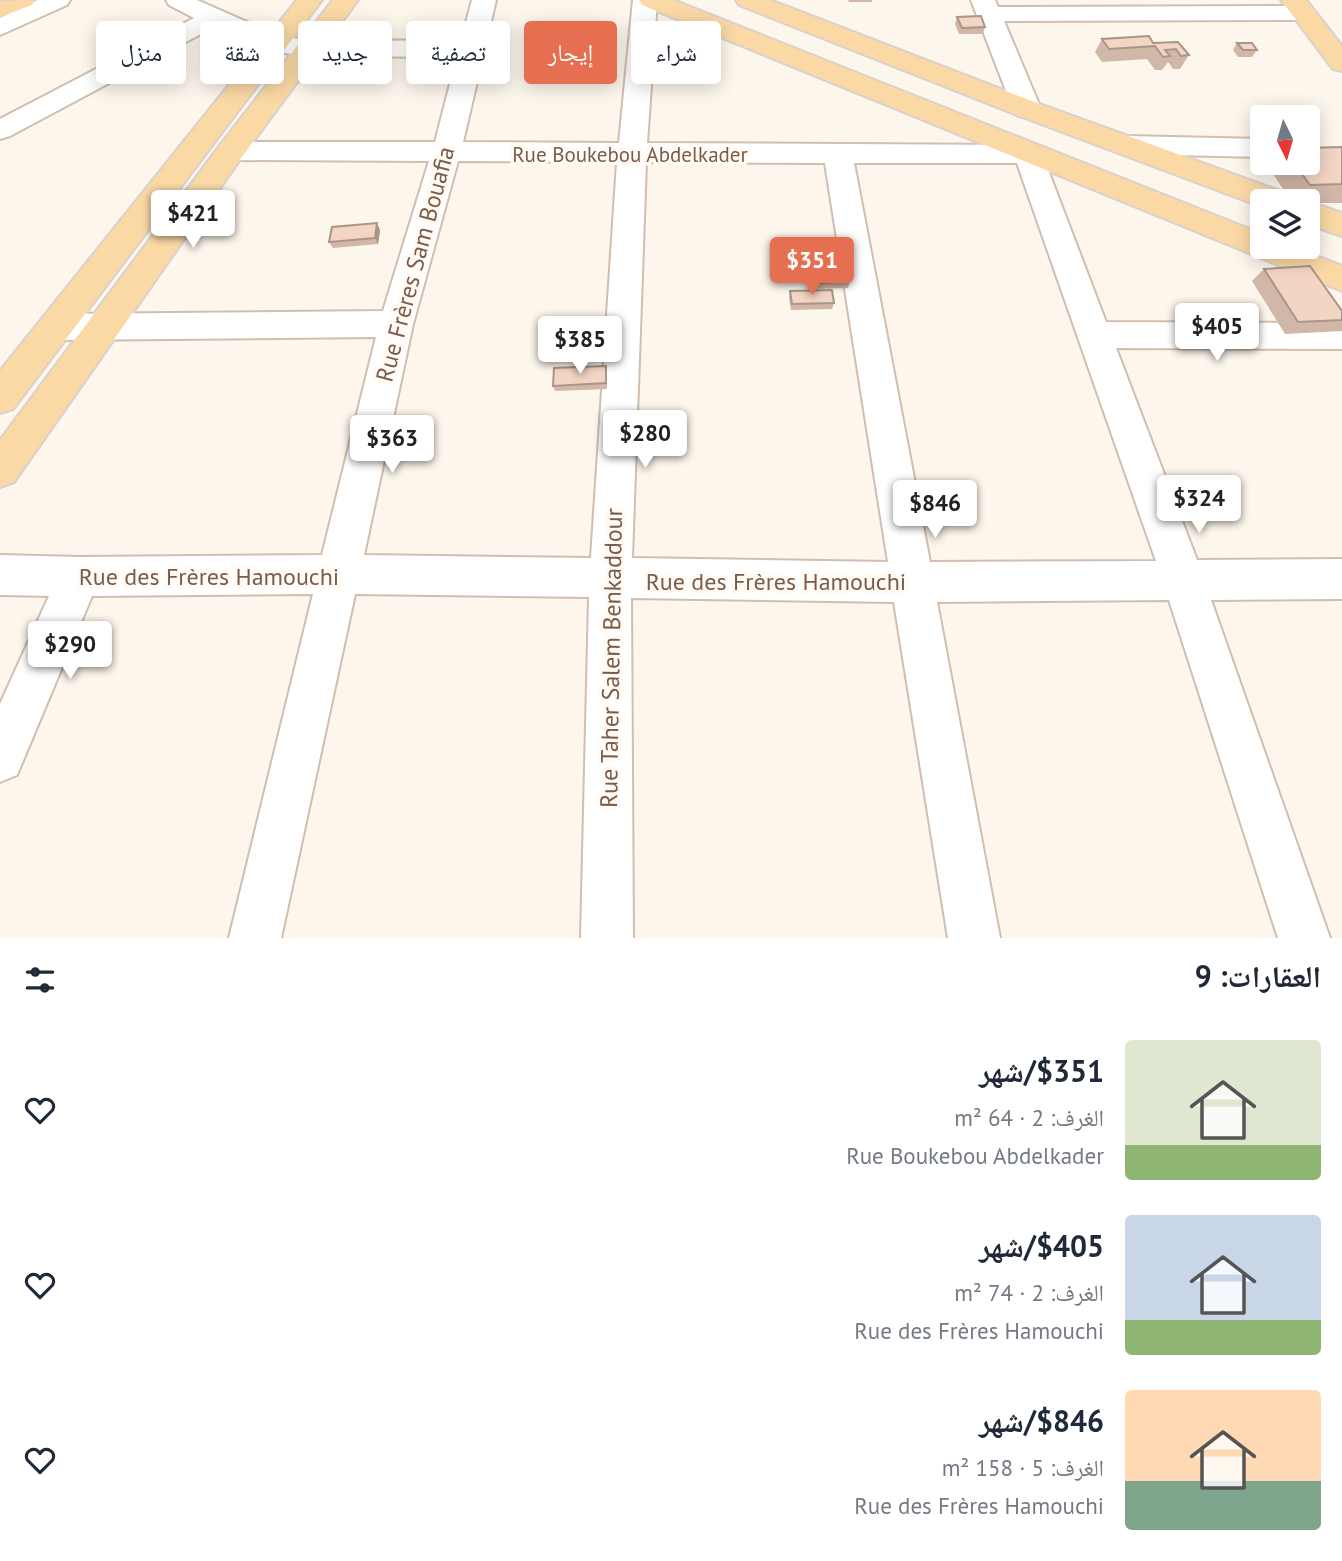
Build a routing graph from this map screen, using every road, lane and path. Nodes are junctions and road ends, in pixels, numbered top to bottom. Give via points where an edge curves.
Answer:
1 (23, 0) edge
2 (58, 0) edge
3 (178, 0) edge
4 (310, 0) edge
5 (346, 0) edge
6 (484, 0) edge
7 (645, 0) edge
8 (651, 0) edge
9 (748, 0) edge
10 (986, 7) edge
11 (1298, 7) edge
12 (0, 10) edge
13 (214, 18) junction
14 (221, 21) edge
15 (330, 21) edge
16 (478, 21) edge
17 (0, 27) edge
18 (284, 34) edge
19 (1342, 63) edge
20 (298, 64) edge
21 (245, 84) edge
22 (463, 84) edge
23 (1027, 109) junction
24 (0, 130) edge
25 (1126, 145) junction
26 (1250, 148) edge
27 (231, 151) junction
28 (838, 153) junction
29 (446, 154) junction
30 (632, 154) junction
31 (1028, 154) junction
32 (1250, 191) edge
33 (1320, 217) edge
34 (1342, 225) edge
35 (1342, 279) edge
36 (396, 324) junction
37 (107, 325) junction
38 (56, 327) junction
39 (1092, 335) junction
40 (1342, 336) edge
41 (0, 398) edge
42 (0, 470) edge
43 (0, 575) edge
44 (339, 575) junction
45 (79, 577) junction
46 (1183, 579) junction
47 (1342, 579) edge
48 (610, 580) junction
49 (911, 582) junction
50 (0, 758) edge
51 (255, 938) edge
52 (607, 938) edge
53 (974, 938) edge
54 (1304, 938) edge

1 - 12 main road
2 - 17 street
3 - 13 street
4 - 18 main road
5 - 15 main road
6 - 16 street, Rue Frères Sam Bouafia
7 - 30 street, Rue Taher Salem Benkaddour
8 - 31 main road
9 - 23 main road
10 - 11 street
10 - 23 street
11 - 19 main road
13 - 14 street
13 - 24 street
20 - 27 main road
21 - 38 main road
22 - 29 street, Rue Frères Sam Bouafia
23 - 25 main road
25 - 26 street
25 - 32 main road
27 - 29 street, Rue Boukebou Abdelkader
27 - 37 main road
28 - 30 street, Rue Boukebou Abdelkader
28 - 31 street, Rue Boukebou Abdelkader
28 - 49 street
29 - 30 street, Rue Boukebou Abdelkader
29 - 36 street, Rue Frères Sam Bouafia
30 - 48 street, Rue Taher Salem Benkaddour
31 - 35 main road
31 - 39 street
33 - 34 main road
36 - 37 street
36 - 44 street, Rue Frères Sam Bouafia
37 - 38 street
37 - 42 main road
38 - 41 main road
39 - 40 street
39 - 46 street
43 - 45 street, Rue des Frères Hamouchi
44 - 45 street, Rue des Frères Hamouchi
44 - 48 street, Rue des Frères Hamouchi
44 - 51 street, Rue Frères Sam Bouafia
45 - 50 street
46 - 47 street, Rue des Frères Hamouchi
46 - 49 street, Rue des Frères Hamouchi
46 - 54 street
48 - 49 street, Rue des Frères Hamouchi
48 - 52 street, Rue Taher Salem Benkaddour
49 - 53 street

